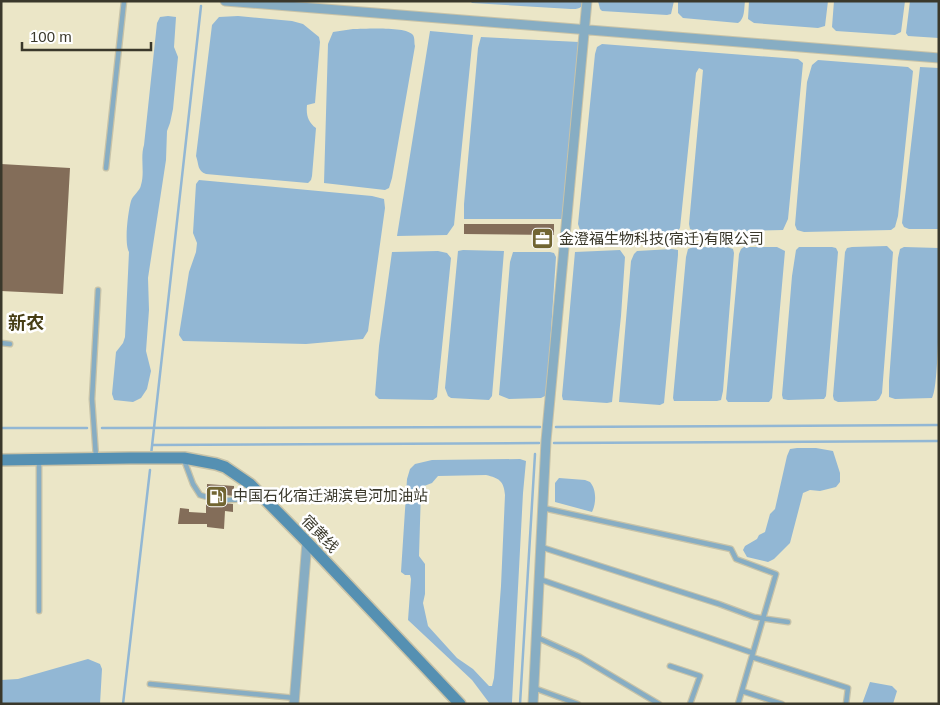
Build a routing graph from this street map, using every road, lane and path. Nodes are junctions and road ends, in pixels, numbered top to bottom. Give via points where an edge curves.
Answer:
1 (124, 1) edge
2 (225, 1) edge
3 (587, 1) edge
4 (584, 30) junction
5 (939, 58) edge
6 (106, 168) dead end
7 (98, 290) dead end
8 (1, 343) edge
9 (10, 344) dead end
10 (96, 458) junction
11 (184, 458) junction
12 (39, 459) junction
13 (1, 460) edge
14 (260, 495) junction
15 (543, 508) junction
16 (307, 542) junction
17 (541, 547) junction
18 (539, 579) junction
19 (39, 611) dead end
20 (763, 619) junction
21 (788, 622) dead end
22 (536, 637) junction
23 (753, 655) junction
24 (670, 666) dead end
25 (150, 684) dead end
26 (534, 688) junction
27 (742, 690) junction
28 (295, 701) edge
29 (460, 704) edge
30 (533, 704) edge
31 (578, 704) edge
32 (659, 704) edge
33 (690, 704) edge
34 (738, 704) edge
35 (782, 704) edge
36 (846, 704) edge

1 - 6 lane
2 - 4 street
3 - 4 street
4 - 5 street
4 - 15 street via 546,441
7 - 10 lane via 92,399
8 - 9 lane
10 - 11 main road, 宿黄线
10 - 12 main road, 宿黄线
11 - 14 main road, 宿黄线 via 225,467
11 - 14 lane via 200,495 240,501
12 - 13 main road, 宿黄线
12 - 19 lane
14 - 16 main road, 宿黄线
15 - 17 street
15 - 20 lane via 732,549 736,559 776,574
16 - 28 street
16 - 29 main road, 宿黄线
17 - 18 street
17 - 20 lane
18 - 22 street
18 - 23 lane
20 - 21 lane
20 - 23 lane
22 - 26 street
22 - 32 lane via 580,658
23 - 27 lane
23 - 36 lane via 848,688
24 - 33 lane via 700,676
25 - 28 lane
26 - 30 street
26 - 31 lane
27 - 34 lane
27 - 35 lane

